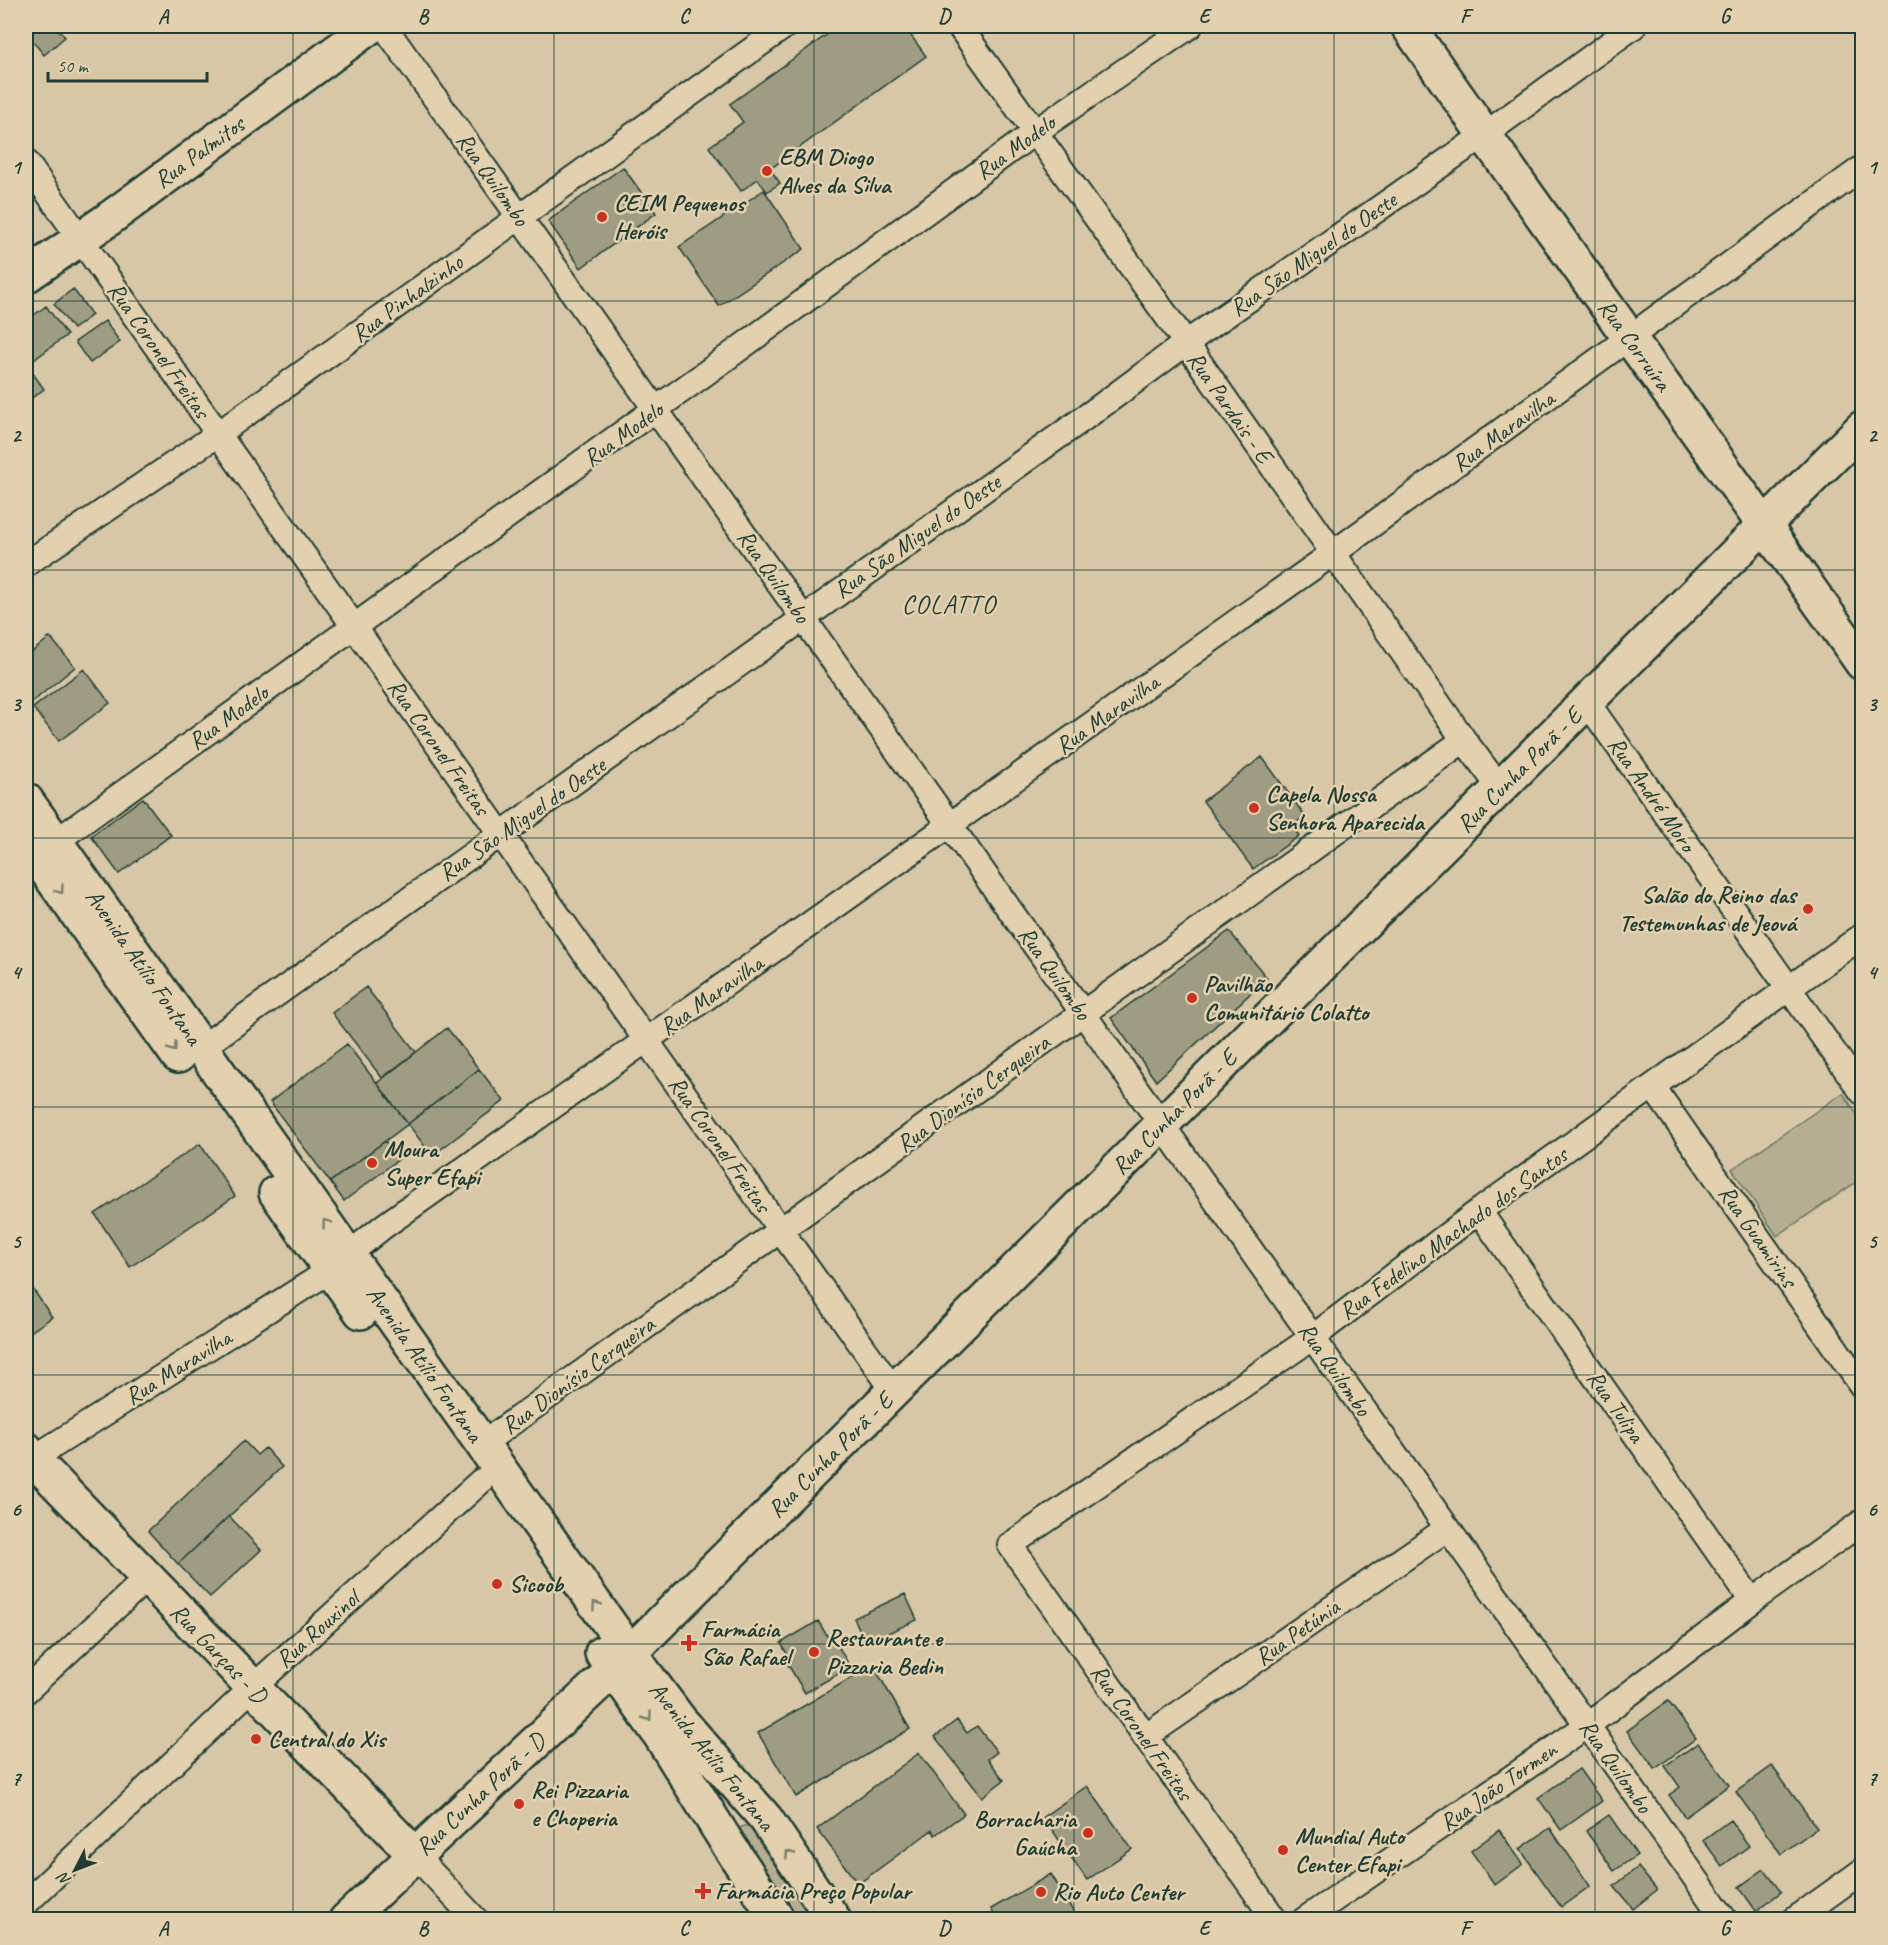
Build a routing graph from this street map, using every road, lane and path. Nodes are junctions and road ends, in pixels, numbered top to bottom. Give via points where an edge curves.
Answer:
1 (371, 26) edge
2 (384, 26) edge
3 (785, 26) edge
4 (959, 26) edge
5 (1191, 26) edge
6 (1408, 26) edge
7 (1634, 26) edge
8 (1035, 132) junction
9 (1484, 135) junction
10 (26, 162) edge
11 (1863, 168) edge
12 (520, 217) junction
13 (80, 239) junction
14 (26, 276) edge
15 (1630, 338) junction
16 (1185, 343) junction
17 (655, 410) junction
18 (1863, 428) edge
19 (218, 434) junction
20 (1765, 525) junction
21 (1332, 554) junction
22 (26, 564) edge
23 (803, 618) junction
24 (354, 627) junction
25 (1863, 663) edge
26 (1587, 702) junction
27 (1464, 740) junction
28 (1500, 788) junction
29 (26, 801) edge
30 (950, 826) junction
31 (501, 834) junction
32 (35, 849) edge
33 (1863, 936) edge
34 (1789, 989) junction
35 (1084, 1013) junction
36 (647, 1040) junction
37 (201, 1048) junction
38 (1653, 1087) junction
39 (1863, 1092) edge
40 (1161, 1125) junction
41 (1479, 1212) junction
42 (781, 1230) junction
43 (340, 1262) junction
44 (1313, 1337) junction
45 (1863, 1386) edge
46 (894, 1391) junction
47 (482, 1444) junction
48 (28, 1457) edge
49 (481, 1481) junction
50 (1863, 1522) edge
51 (1448, 1528) junction
52 (1010, 1545) joint
53 (147, 1578) junction
54 (1752, 1601) junction
55 (622, 1661) junction
56 (253, 1687) junction
57 (26, 1691) edge
58 (1588, 1725) junction
59 (1145, 1737) junction
60 (766, 1819) junction
61 (726, 1841) junction
62 (415, 1855) junction
63 (1863, 1871) edge
64 (26, 1903) edge
65 (346, 1920) edge
66 (476, 1920) edge
67 (778, 1920) edge
68 (834, 1920) edge
69 (1275, 1920) edge
70 (1304, 1920) edge
71 (1725, 1920) edge
72 (1794, 1920) edge

1 - 13 street, Rua Palmitos
2 - 12 street, Rua Quilombo
3 - 12 street, Rua Pinhalzinho
4 - 8 street, Rua Pardais - E
5 - 8 street, Rua Modelo
6 - 9 street, Rua Corruíra
7 - 9 street, Rua São Miguel do Oeste
8 - 16 street, Rua Pardais - E
8 - 17 street, Rua Modelo
9 - 15 street, Rua Corruíra
9 - 16 street, Rua São Miguel do Oeste
10 - 13 street, Rua Coronel Freitas
11 - 15 street, Rua Maravilha
12 - 17 street, Rua Quilombo
12 - 19 street, Rua Pinhalzinho
13 - 14 street, Rua Palmitos
13 - 19 street, Rua Coronel Freitas
15 - 20 street, Rua Corruíra
15 - 21 street, Rua Maravilha
16 - 21 street, Rua Pardais - E
16 - 23 street, Rua São Miguel do Oeste
17 - 23 street, Rua Quilombo
17 - 24 street, Rua Modelo
18 - 20 street, Rua Cunha Porã - E
19 - 22 street, Rua Pinhalzinho
19 - 24 street, Rua Coronel Freitas
20 - 25 street, Rua Corruíra
20 - 26 street, Rua Cunha Porã - E
21 - 27 street, Rua Pardais - E
21 - 30 street, Rua Maravilha
23 - 30 street, Rua Quilombo
23 - 31 street, Rua São Miguel do Oeste
24 - 31 street, Rua Coronel Freitas
24 - 32 street, Rua Modelo
26 - 28 street, Rua Cunha Porã - E
26 - 34 street, Rua André Moro
27 - 28 street, Rua Pardais - E
27 - 35 street, Rua Dionísio Cerqueira
28 - 40 street, Rua Cunha Porã - E
29 - 32 street, Avenida Atílio Fontana
30 - 35 street, Rua Quilombo
30 - 36 street, Rua Maravilha
31 - 36 street, Rua Coronel Freitas
31 - 37 street, Rua São Miguel do Oeste
32 - 37 street, Avenida Atílio Fontana
32 -> 43 street, Avenida Atílio Fontana
33 - 34 street, Rua Fedelino Machado dos Santos
34 - 38 street, Rua Fedelino Machado dos Santos
34 - 39 street, Rua André Moro
35 - 40 street, Rua Quilombo
35 - 42 street, Rua Dionísio Cerqueira
36 - 42 street, Rua Coronel Freitas
36 - 43 street, Rua Maravilha via 384,1226
43 -> 37 street, Avenida Atílio Fontana
38 - 41 street, Rua Fedelino Machado dos Santos
38 - 45 street, Rua Guamirins
40 - 44 street, Rua Quilombo
40 - 46 street, Rua Cunha Porã - E
41 - 44 street, Rua Fedelino Machado dos Santos
41 - 54 street, Rua Tulipa
42 - 46 street, Rua Coronel Freitas
42 - 47 street, Rua Dionísio Cerqueira
43 - 47 street, Avenida Atílio Fontana
43 - 48 street, Rua Maravilha
43 - 49 street, Avenida Atílio Fontana
44 - 51 street, Rua Quilombo
44 - 52 street, Rua Fedelino Machado dos Santos
46 - 55 street, Rua Cunha Porã - E
55 -> 47 street, Avenida Atílio Fontana
48 - 53 street, Rua Garças - D
49 - 55 street, Avenida Atílio Fontana
49 - 56 street, Rua Rouxinol
50 - 54 street, Rua João Tormen
51 - 58 street, Rua Quilombo
51 - 59 street, Rua Petúnia
52 - 59 street, Rua Coronel Freitas
53 - 56 street, Rua Garças - D
53 - 57 street
54 - 58 street, Rua João Tormen
55 - 60 street, Avenida Atílio Fontana via 680,1720
55 -> 61 street, Avenida Atílio Fontana via 660,1735
55 - 62 street, Rua Cunha Porã - D
56 - 62 street, Rua Garças - D
56 - 64 street, Rua Rouxinol
58 - 70 street, Rua João Tormen
58 - 71 street, Rua Quilombo
59 - 69 street, Rua Coronel Freitas
60 - 61 street via 753,1816 740,1820
68 -> 60 street, Avenida Atílio Fontana
61 - 67 street, Avenida Atílio Fontana
62 - 65 street, Rua Cunha Porã - D
62 - 66 street
63 - 72 street

